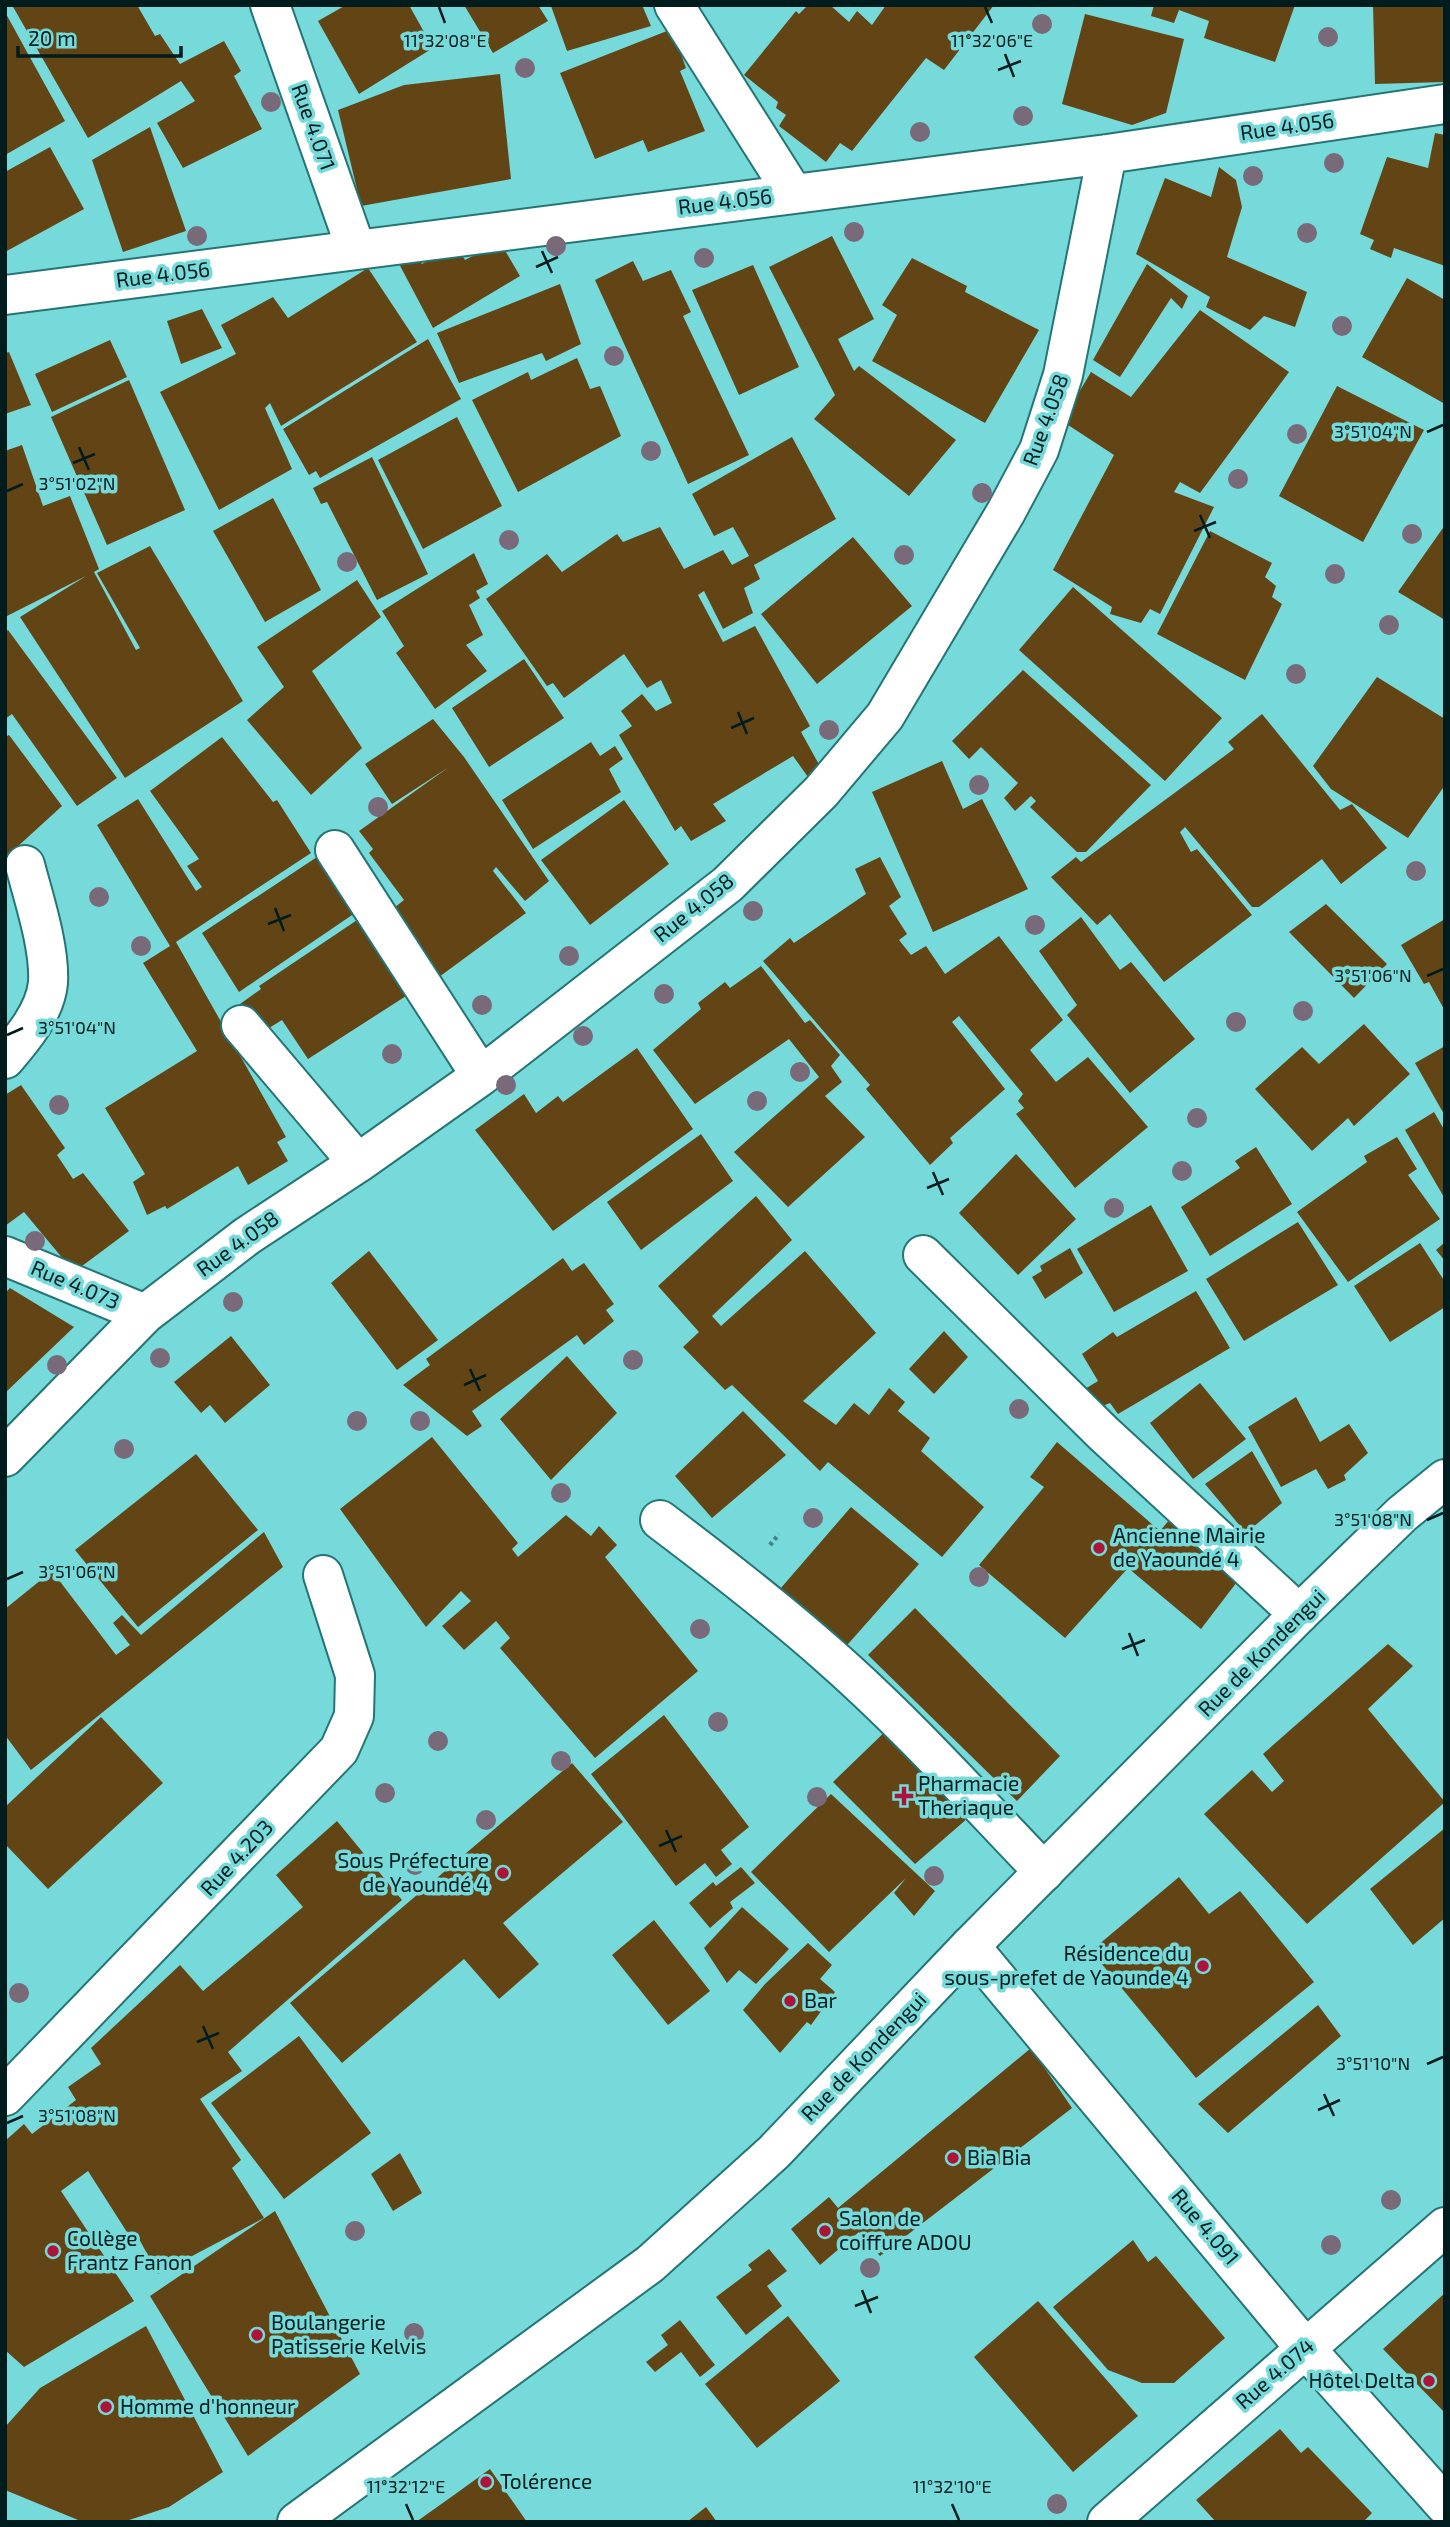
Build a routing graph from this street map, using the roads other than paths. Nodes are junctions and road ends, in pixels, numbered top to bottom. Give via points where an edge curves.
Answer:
1 (270, 5) edge
2 (674, 5) edge
3 (1445, 104) edge
4 (1107, 154) junction
5 (793, 193) junction
6 (356, 249) junction
7 (5, 295) edge
8 (335, 850) dead end
9 (25, 865) dead end
10 (241, 1025) dead end
11 (5, 1059) edge
12 (481, 1076) junction
13 (358, 1163) junction
14 (923, 1255) dead end
15 (5, 1256) edge
16 (145, 1314) junction
17 (5, 1457) edge
18 (1445, 1479) edge
19 (660, 1520) dead end
20 (323, 1575) dead end
21 (1299, 1614) junction
22 (1044, 1872) junction
23 (970, 1946) junction
24 (5, 2096) edge
25 (1445, 2227) edge
26 (1305, 2348) junction
27 (1445, 2505) edge
28 (297, 2522) edge
29 (1107, 2522) edge

1 - 6 street, Rue 4.071
2 - 5 street
3 - 4 street, Rue 4.056
4 - 5 street, Rue 4.056
4 - 12 street, Rue 4.058 via 1063,375 1039,450 885,716 821,792 728,884
5 - 6 street, Rue 4.056
6 - 7 street, Rue 4.056
8 - 12 street
9 - 11 street via 41,929 48,984 32,1027
10 - 13 street
12 - 13 street, Rue 4.058
13 - 16 street, Rue 4.058 via 247,1236
14 - 21 street via 1103,1433
15 - 16 street, Rue 4.073
16 - 17 street, Rue 4.058
18 - 21 street, Rue de Kondengui
19 - 22 street via 827,1654
20 - 24 street, Rue 4.203 via 355,1675 354,1716 339,1750
21 - 22 street, Rue de Kondengui
22 - 23 street, Rue de Kondengui
23 - 26 street, Rue 4.091
23 - 28 street, Rue de Kondengui via 774,2152 650,2264
25 - 26 street, Rue 4.074
26 - 27 street, Rue 4.091
26 - 29 street, Rue 4.074

